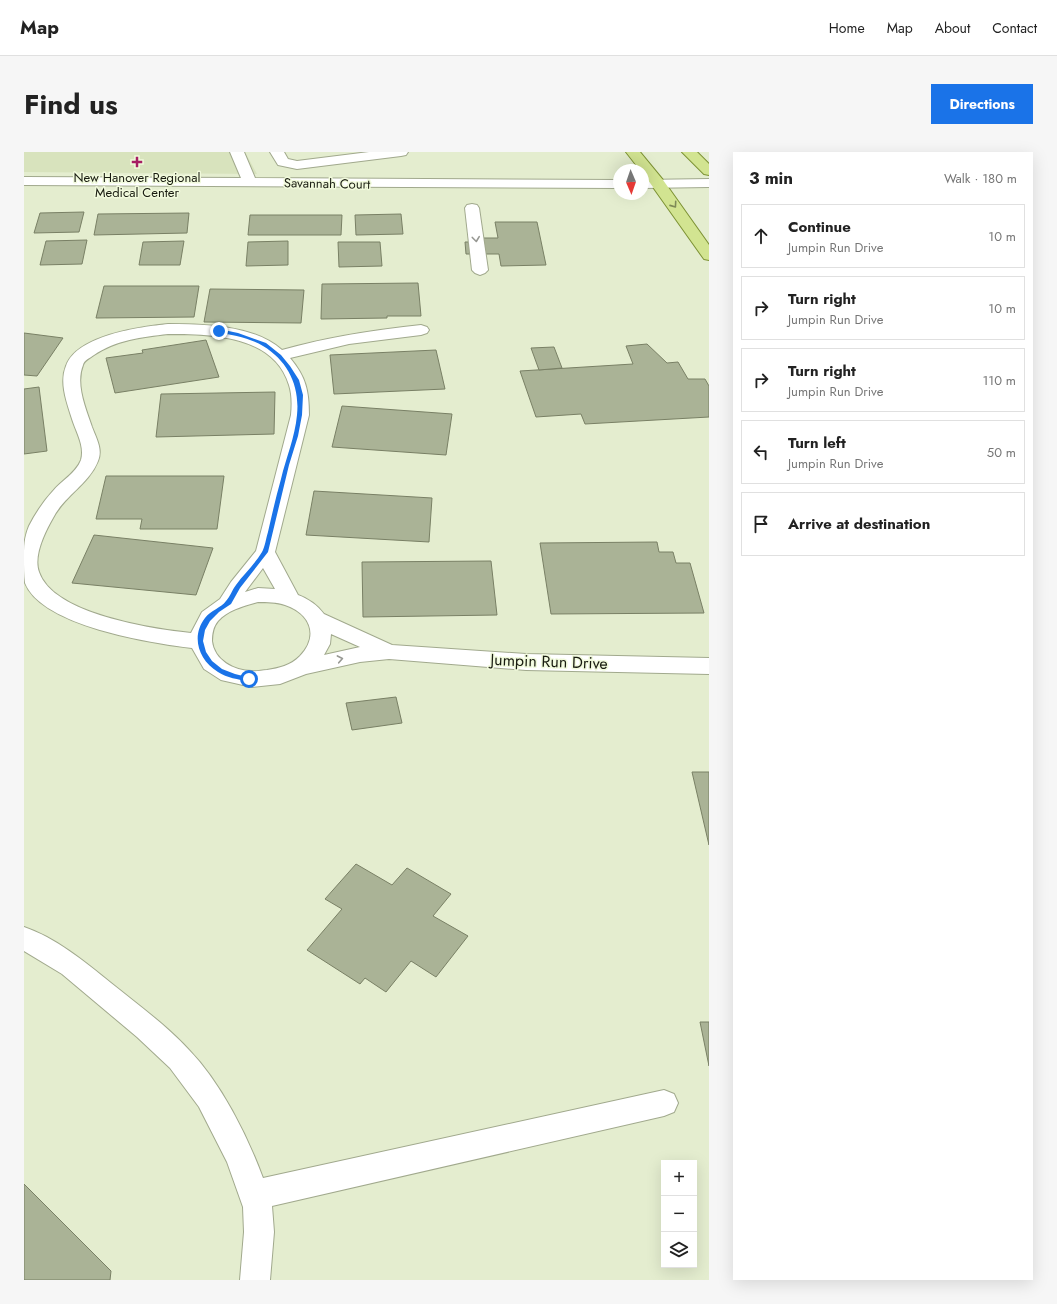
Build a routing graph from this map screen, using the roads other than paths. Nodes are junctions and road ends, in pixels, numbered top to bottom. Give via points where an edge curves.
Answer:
1 (237, 152) edge
2 (277, 152) edge
3 (401, 152) edge
4 (633, 152) edge
5 (689, 152) edge
6 (709, 171) edge
7 (30, 181) edge
8 (250, 182) junction
9 (658, 183) junction
10 (709, 183) edge
11 (613, 184) edge
12 (649, 184) edge
13 (472, 208) dead end
14 (709, 256) edge
15 (480, 270) dead end
16 (421, 330) dead end
17 (279, 356) junction
18 (265, 552) junction
19 (290, 599) junction
20 (228, 603) junction
21 (317, 619) junction
22 (200, 641) junction
23 (388, 652) junction
24 (709, 666) edge
25 (301, 667) junction
26 (24, 938) edge
27 (664, 1103) dead end
28 (254, 1195) junction
29 (255, 1280) edge

1 - 8 street
2 - 3 street via 283,162 296,165
4 - 9 main road
5 - 6 main road
7 - 8 street, Savannah Court
8 - 11 street, Savannah Court
9 - 10 street
9 - 12 street
9 -> 14 main road
13 -> 15 street
16 - 17 street via 350,338
17 - 18 street, Jumpin Run Drive via 297,380 300,415
17 - 22 street, Jumpin Run Drive via 264,344 236,334 206,329 166,330 128,334 107,340 94,346 77,360 73,369 72,384 92,454 87,466 47,511 40,526 29,559 29,572 33,581 42,593 80,615 135,632
18 - 19 street
18 - 20 street, Jumpin Run Drive
19 - 20 street, Jumpin Run Drive via 258,595
19 - 21 street, Jumpin Run Drive via 310,611
20 - 22 street, Jumpin Run Drive via 216,610 207,620
21 - 23 street, Jumpin Run Drive
21 - 25 street, Jumpin Run Drive via 321,642 316,653
22 - 25 street, Jumpin Run Drive via 209,662 234,676 266,679 282,676
23 - 24 street, Jumpin Run Drive via 526,662
25 -> 23 street, Jumpin Run Drive
26 - 28 street via 71,966 147,1028 180,1059 209,1098 240,1156
27 - 28 street
28 - 29 street via 258,1207 259,1232

